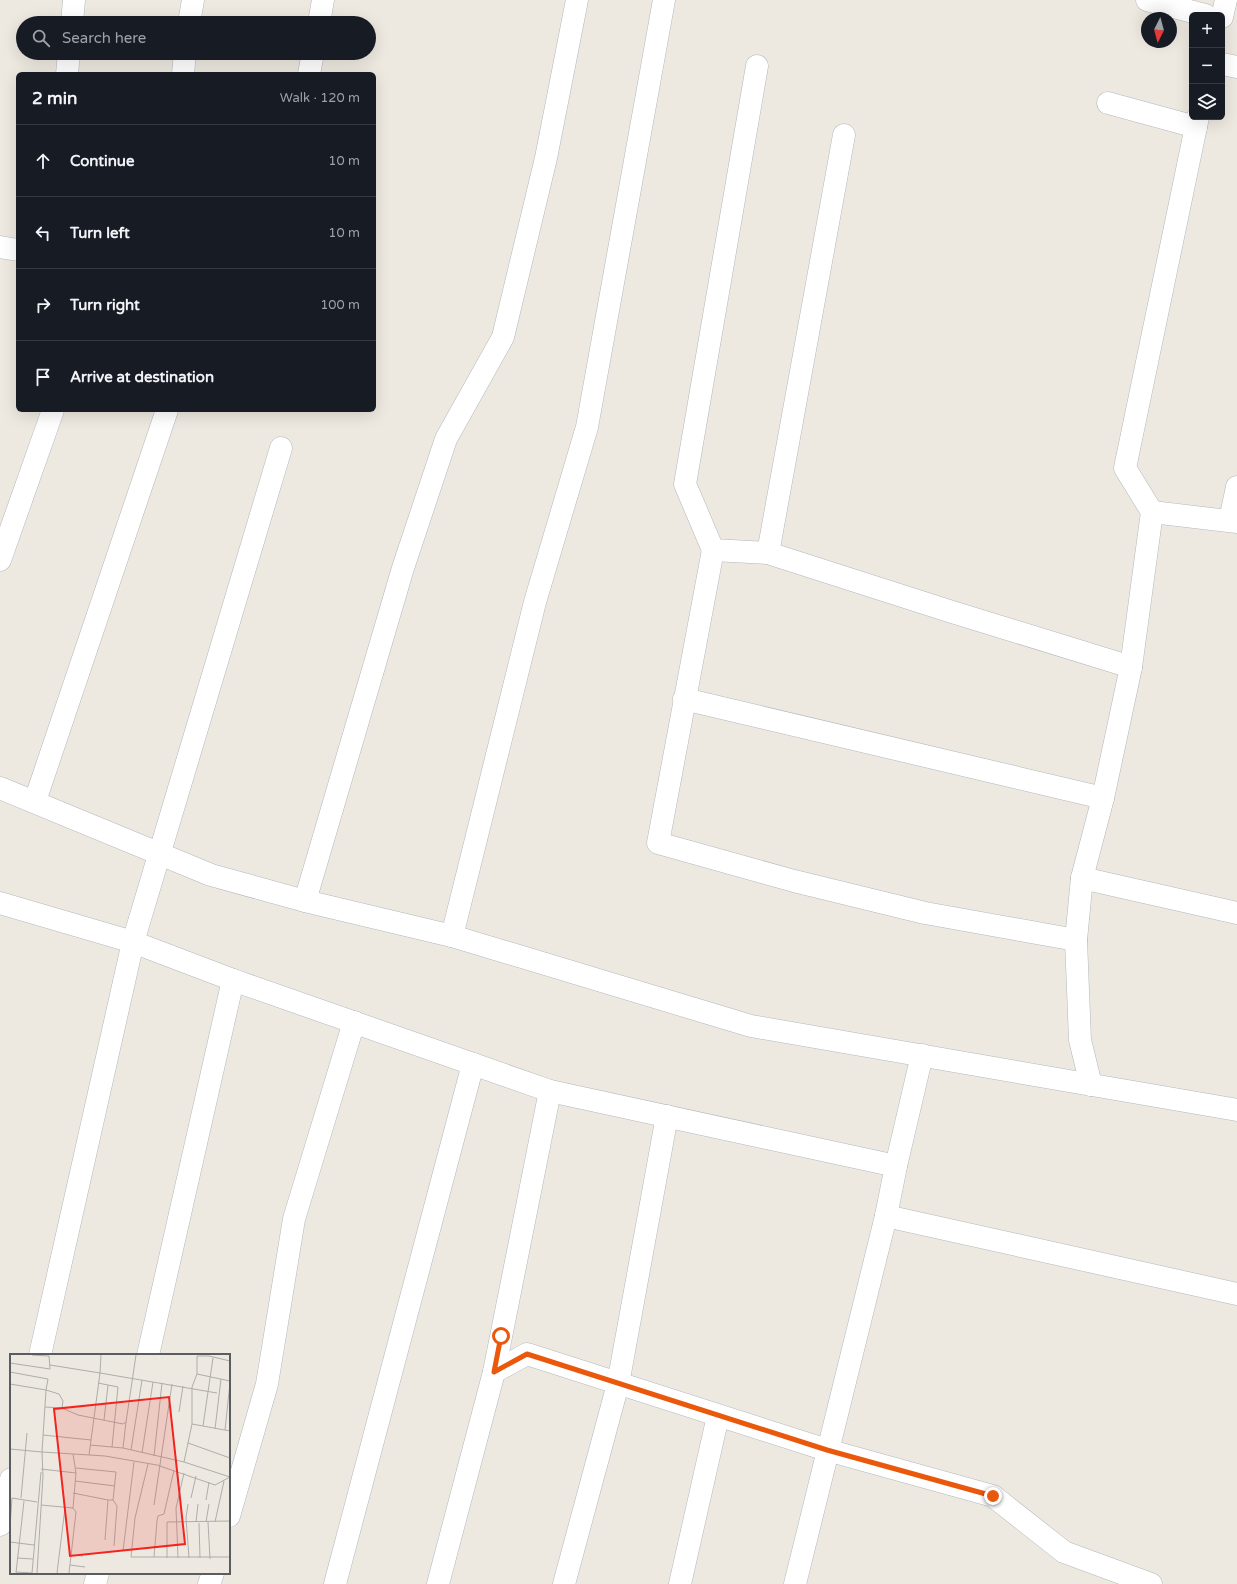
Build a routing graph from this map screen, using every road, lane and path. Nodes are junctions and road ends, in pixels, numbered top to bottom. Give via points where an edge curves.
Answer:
1 (74, 0) edge
2 (193, 0) edge
3 (323, 0) edge
4 (577, 0) edge
5 (664, 0) edge
6 (1147, 0) edge
7 (1226, 0) edge
8 (1193, 12) edge
9 (1223, 12) edge
10 (73, 16) edge
11 (190, 16) edge
12 (320, 16) edge
13 (69, 60) edge
14 (184, 60) edge
15 (312, 60) edge
16 (1225, 65) edge
17 (757, 66) dead end
18 (1237, 67) edge
19 (68, 72) edge
20 (183, 72) edge
21 (309, 72) edge
22 (1108, 103) dead end
23 (1197, 122) edge
24 (844, 135) dead end
25 (0, 247) edge
26 (16, 250) edge
27 (52, 412) edge
28 (166, 412) edge
29 (281, 448) dead end
30 (1237, 487) edge
31 (1152, 512) junction
32 (1234, 521) edge
33 (713, 550) junction
34 (768, 553) junction
35 (0, 560) edge
36 (1131, 667) junction
37 (684, 699) junction
38 (0, 788) edge
39 (1103, 798) junction
40 (35, 801) junction
41 (160, 855) junction
42 (1082, 878) junction
43 (305, 901) junction
44 (0, 903) edge
45 (1237, 913) edge
46 (452, 936) junction
47 (1076, 940) junction
48 (132, 942) junction
49 (233, 980) junction
50 (354, 1022) junction
51 (922, 1055) junction
52 (473, 1064) junction
53 (1091, 1085) junction
54 (550, 1091) junction
55 (1237, 1110) edge
56 (668, 1116) junction
57 (896, 1166) junction
58 (886, 1216) junction
59 (1237, 1294) edge
60 (40, 1354) edge
61 (148, 1354) edge
62 (494, 1372) junction
63 (618, 1384) junction
64 (718, 1416) junction
65 (827, 1450) junction
66 (10, 1482) edge
67 (230, 1513) edge
68 (0, 1525) edge
69 (98, 1574) edge
70 (212, 1574) edge
71 (96, 1584) edge
72 (209, 1584) edge
73 (335, 1584) edge
74 (438, 1584) edge
75 (564, 1584) edge
76 (680, 1584) edge
77 (794, 1584) edge
78 (1151, 1584) edge

1 - 10 street
2 - 11 street
3 - 12 street
4 - 43 street via 546,158 503,337 446,438 403,568
5 - 46 street via 587,427 535,602
6 - 8 street
7 - 9 street
13 - 19 street
14 - 20 street
15 - 21 street
16 - 18 street
17 - 33 street via 685,484
22 - 23 street
23 - 31 street via 1125,468
24 - 34 street
25 - 26 street
27 - 35 street
28 - 40 street
29 - 41 street
30 - 32 street
31 - 32 street
31 - 36 street
33 - 34 street
33 - 37 street
34 - 36 street
36 - 39 street
37 - 39 street
37 - 47 street via 658,843 794,881 925,913
38 - 40 street
39 - 42 street
40 - 41 street
41 - 43 street via 211,875
41 - 48 street
42 - 45 street
42 - 47 street
43 - 46 street
44 - 48 street
46 - 51 street via 751,1026
47 - 53 street via 1080,1040
48 - 49 street
48 - 60 street
49 - 50 street
49 - 61 street
50 - 52 street
50 - 67 street via 294,1219 267,1384
51 - 53 street
51 - 57 street
52 - 54 street
52 - 73 street
53 - 55 street
54 - 56 street
54 - 62 street
56 - 57 street
56 - 63 street
57 - 58 street
58 - 59 street
58 - 65 street
62 - 63 street via 527,1354
62 - 74 street
63 - 64 street
63 - 75 street
64 - 65 street
64 - 76 street
65 - 77 street
65 - 78 street via 993,1496 1064,1552
66 - 68 street
69 - 71 street
70 - 72 street

